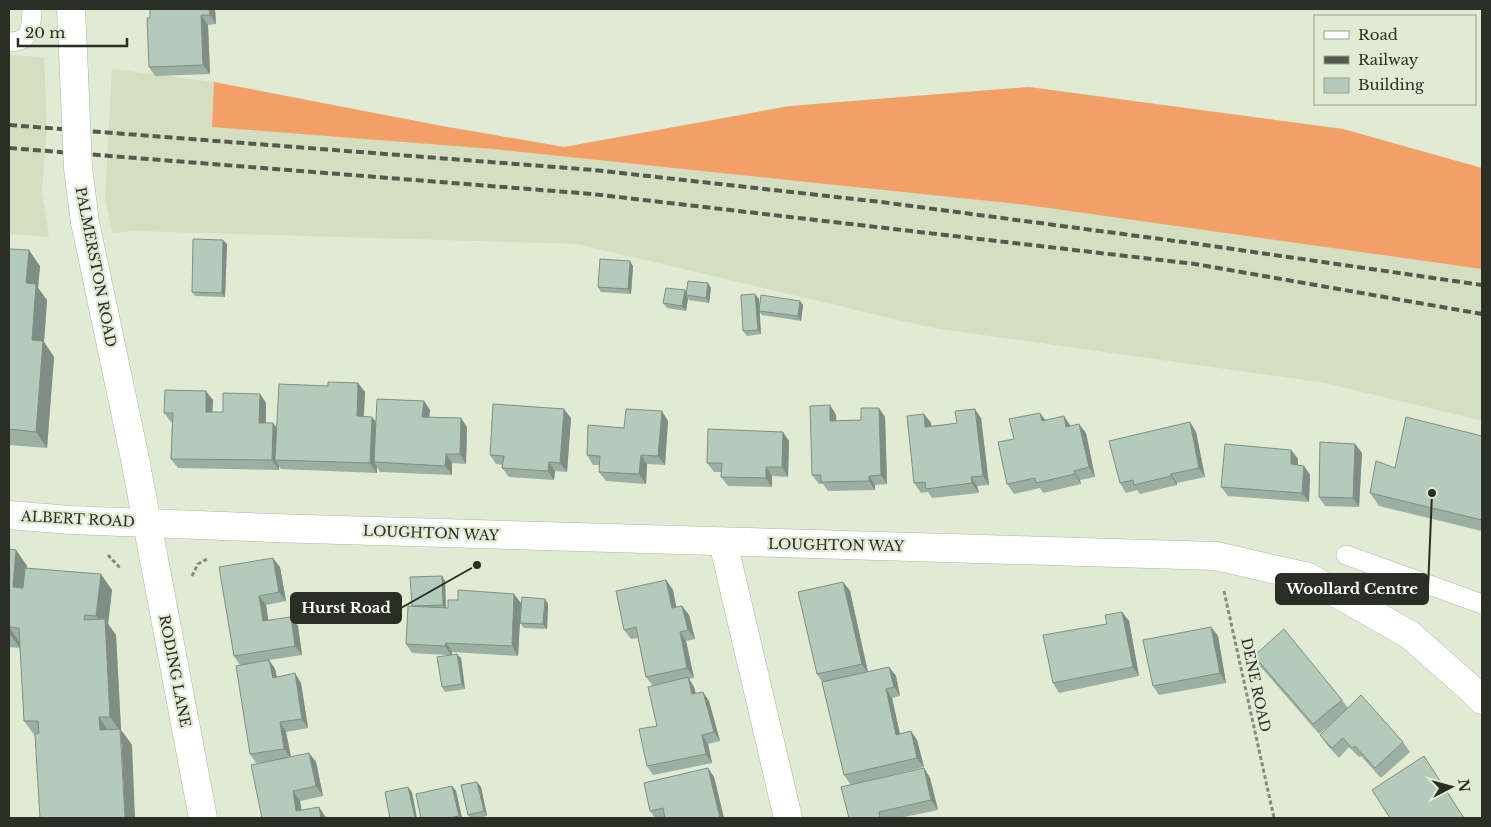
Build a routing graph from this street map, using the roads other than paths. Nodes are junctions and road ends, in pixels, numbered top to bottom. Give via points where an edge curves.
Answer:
1 (32, 9) edge
2 (71, 9) edge
3 (9, 42) edge
4 (9, 515) edge
5 (147, 523) junction
6 (723, 542) junction
7 (1346, 555) dead end
8 (1482, 604) edge
9 (1479, 689) edge
10 (203, 818) edge
11 (788, 818) edge

1 - 3 lane via 27,36 18,42
2 - 5 street, PALMERSTON ROAD, bridge via 78,168 84,222
4 - 5 street, ALBERT ROAD
5 - 6 street, LOUGHTON WAY
5 - 10 street, RODING LANE
6 - 9 street, LOUGHTON WAY via 1216,556 1308,577 1410,634
6 - 11 street
7 - 8 lane

